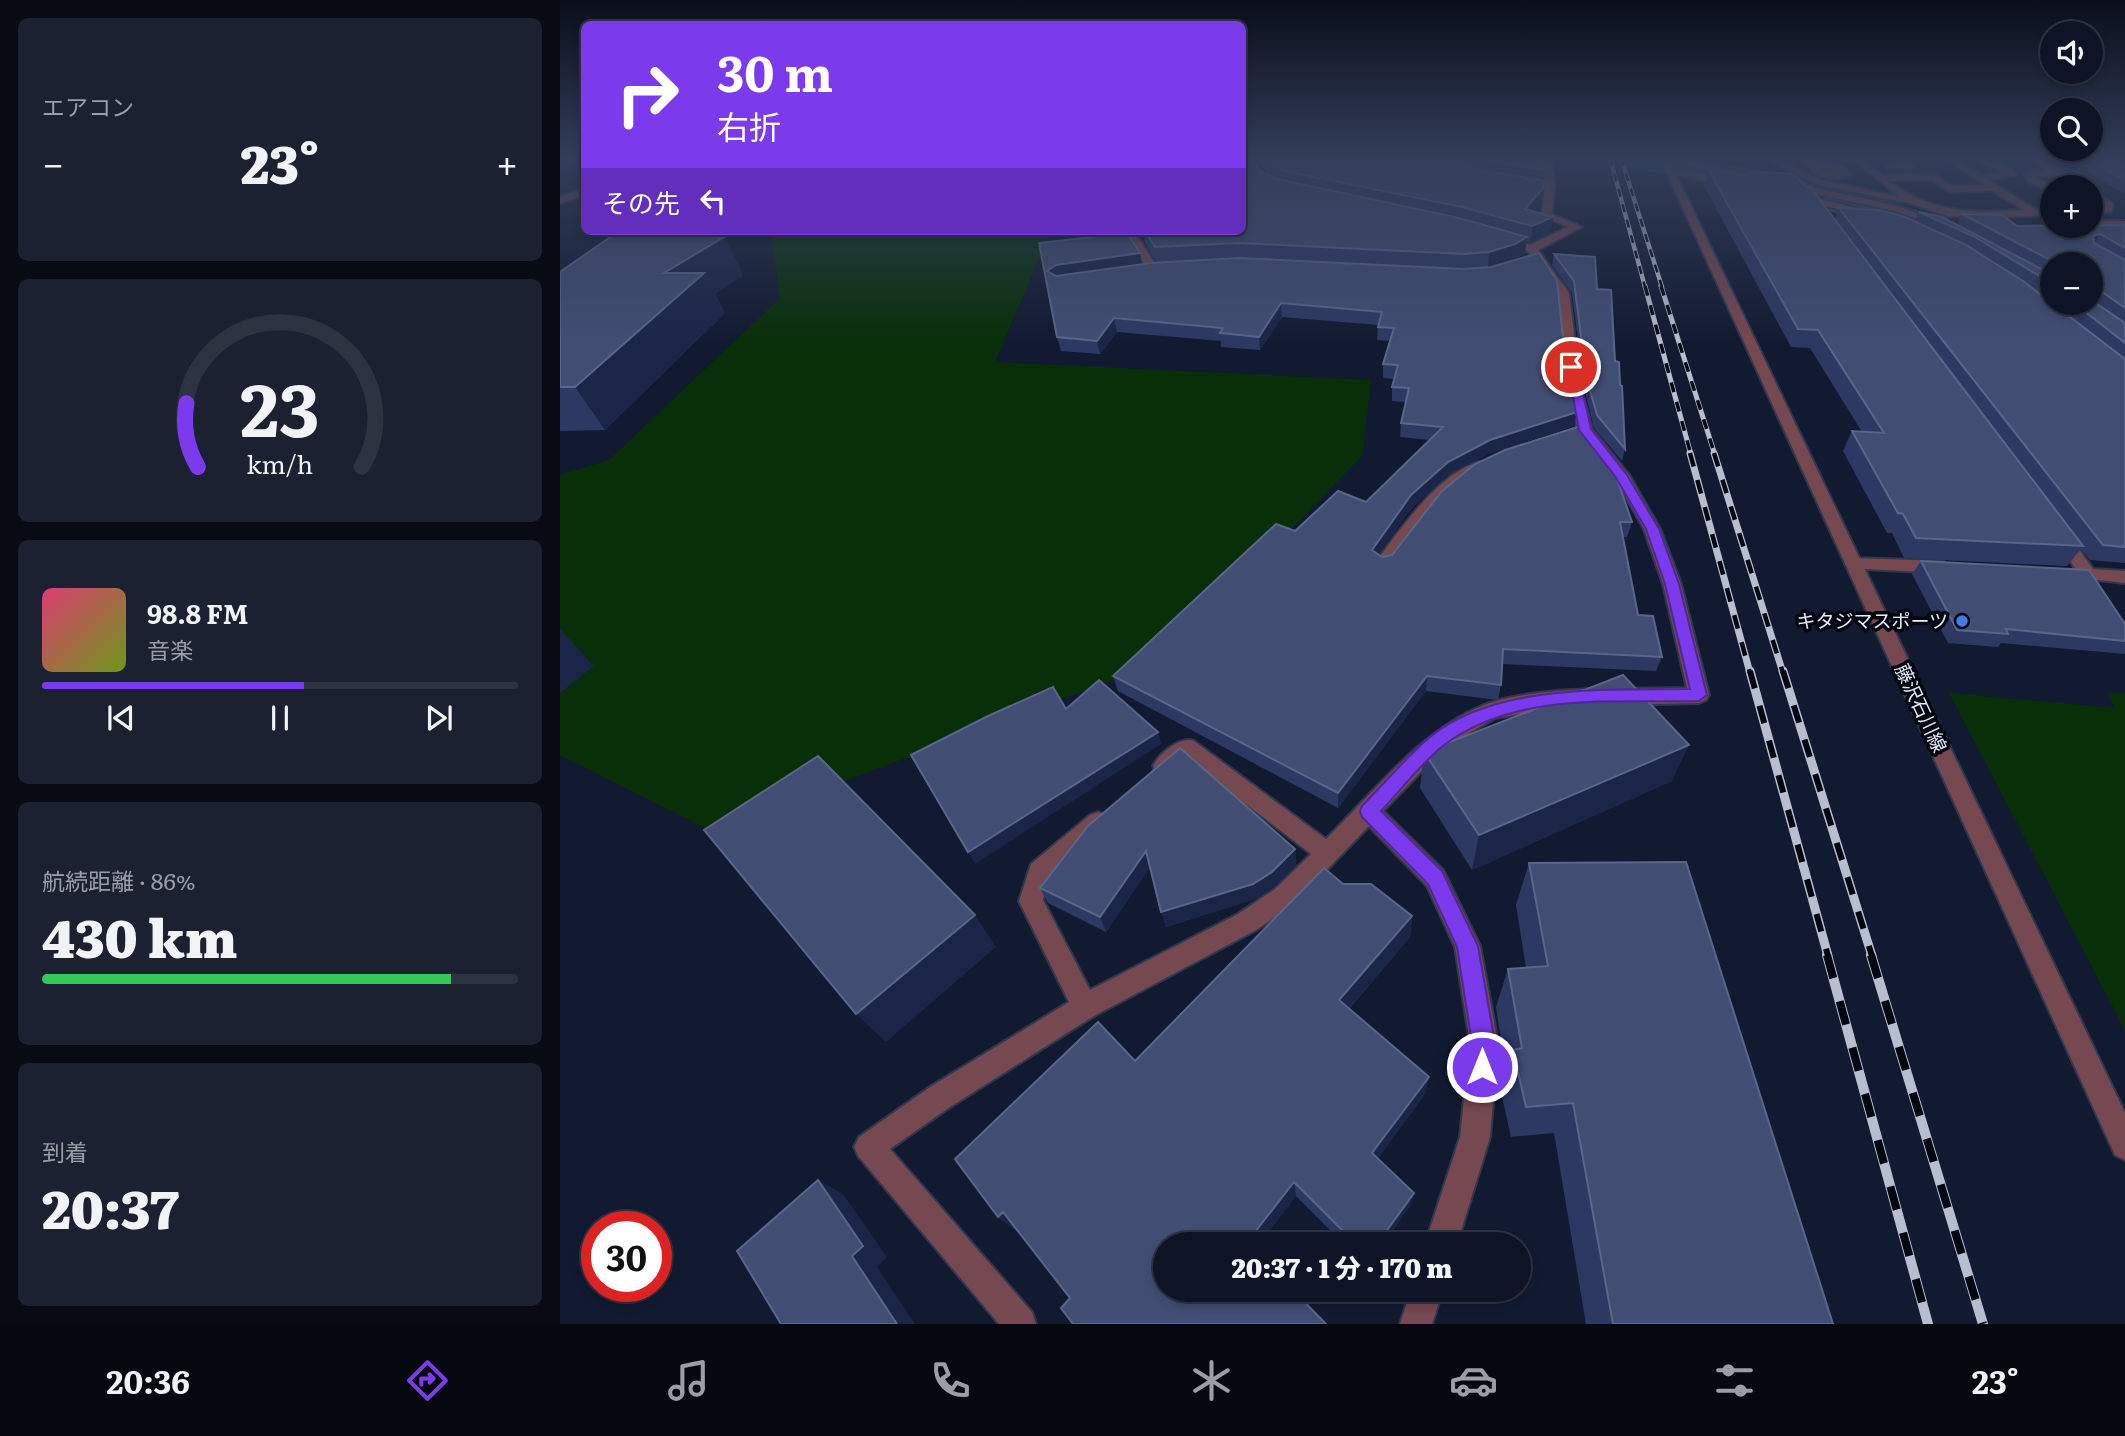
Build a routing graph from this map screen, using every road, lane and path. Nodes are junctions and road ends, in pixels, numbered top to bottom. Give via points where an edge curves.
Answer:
1 (1559, 220) edge
2 (1696, 220) edge
3 (1924, 220) edge
4 (1958, 220) edge
5 (2103, 224) edge
6 (2125, 224) edge
7 (2015, 226) edge
8 (1952, 231) edge
9 (1485, 234) edge
10 (1131, 235) edge
11 (1534, 256) junction
12 (1167, 268) edge
13 (1493, 462) edge
14 (2048, 519) edge
15 (1383, 564) edge
16 (1854, 564) junction
17 (1956, 568) edge
18 (2062, 573) edge
19 (2088, 574) junction
20 (2125, 577) edge
21 (1145, 783) edge
22 (1113, 809) edge
23 (1369, 811) junction
24 (1327, 853) junction
25 (1084, 1007) junction
26 (2125, 1145) edge
27 (1445, 1232) edge
28 (1423, 1302) edge
29 (1020, 1324) edge
30 (1416, 1324) edge

1 - 11 street via 1577,227
2 - 16 street, 藤沢石川線
3 - 8 street
4 - 7 street via 1971,225
5 - 6 street
9 - 11 street
10 - 12 street via 1148,271
11 - 23 street via 1563,293 1579,432 1621,475 1653,529 1672,584 1699,695 1562,698 1490,711 1438,741
13 - 15 street via 1455,480
14 - 19 street
16 - 17 street
16 - 26 street, 藤沢石川線
18 - 19 street
19 - 20 street
21 - 24 street via 1187,747
22 - 25 street via 1039,871 1031,901
23 - 24 street
23 - 27 street via 1435,878 1467,946 1484,1043 1475,1137
24 - 25 street via 1284,897 1247,922
25 - 29 street via 869,1147
28 - 30 street

